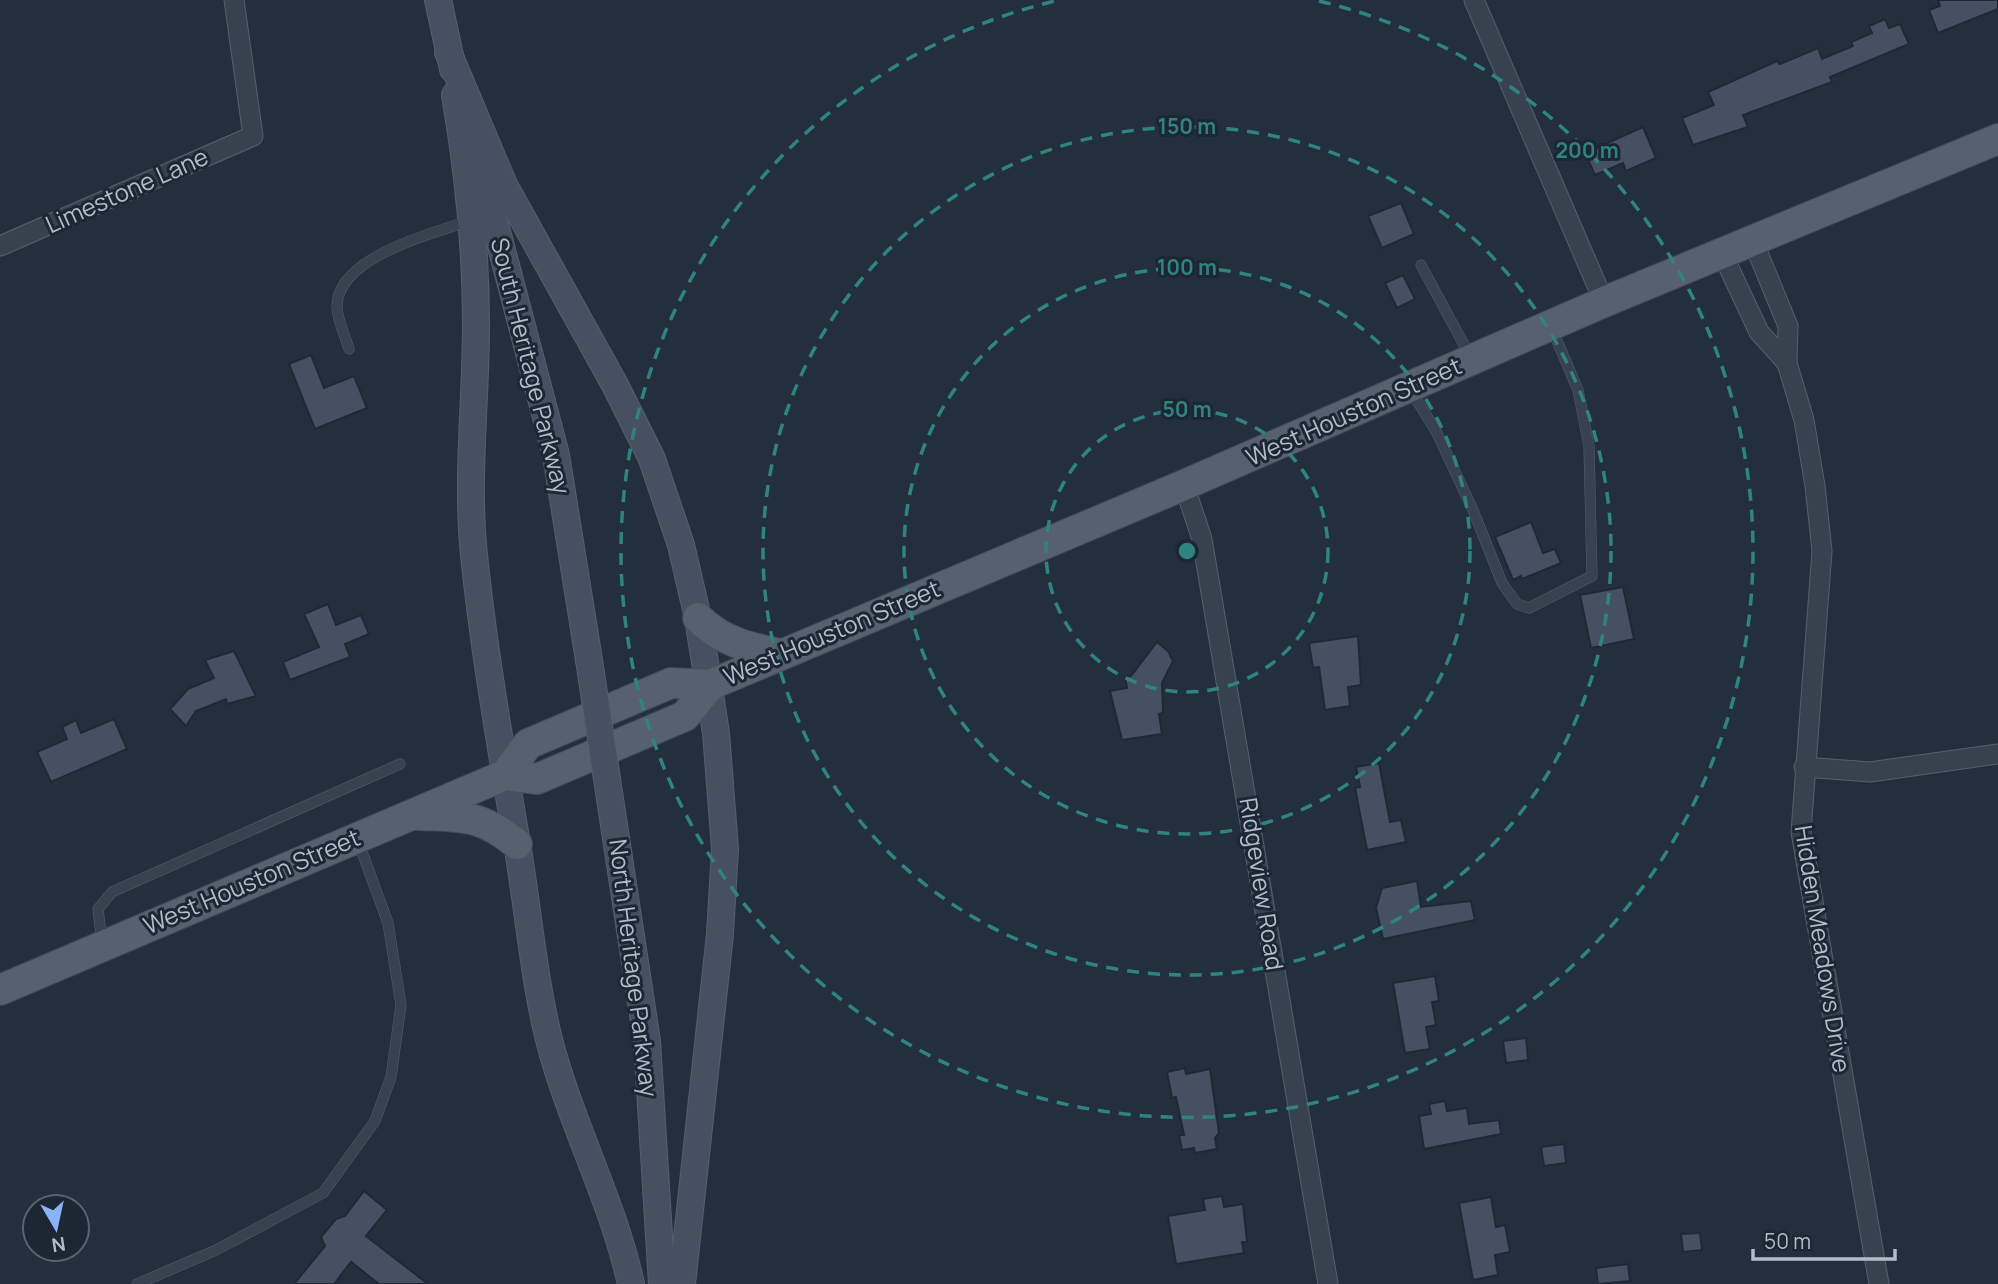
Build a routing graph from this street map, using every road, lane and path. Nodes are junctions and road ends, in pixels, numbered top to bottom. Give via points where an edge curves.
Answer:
1 (234, 0) edge
2 (438, 0) edge
3 (1474, 0) edge
4 (448, 52) junction
5 (1998, 139) edge
6 (482, 216) junction
7 (1753, 241) junction
8 (0, 246) edge
9 (1722, 253) junction
10 (1421, 265) dead end
11 (1604, 302) junction
12 (1550, 326) junction
13 (349, 349) dead end
14 (1472, 360) junction
15 (1787, 363) junction
16 (1409, 388) junction
17 (1184, 485) junction
18 (698, 618) junction
19 (780, 654) junction
20 (710, 685) junction
21 (600, 737) joint
22 (1998, 754) edge
23 (400, 764) dead end
24 (1804, 767) junction
25 (505, 775) junction
26 (410, 815) junction
27 (356, 838) junction
28 (517, 844) junction
29 (103, 945) junction
30 (0, 990) edge
31 (137, 1284) edge
32 (631, 1284) edge
33 (662, 1284) edge
34 (682, 1284) edge
35 (1328, 1284) edge
36 (1879, 1284) edge

1 - 8 street, Limestone Lane via 253,136
2 - 4 main road, South Heritage Parkway
3 - 11 street
4 - 6 main road, South Heritage Parkway
4 - 18 main road via 504,185 652,459 681,545
5 - 7 main road, West Houston Street
6 - 13 lane via 382,253 343,282 337,307
6 - 21 main road, South Heritage Parkway, bridge via 556,455
6 - 25 main road via 470,479 474,554
7 - 9 main road, West Houston Street
7 - 15 street, Hidden Meadows Drive via 1788,326
9 - 11 main road, West Houston Street
9 - 15 street, Hidden Meadows Drive via 1759,332
10 - 14 lane
11 - 12 main road, West Houston Street
12 - 14 main road, West Houston Street
12 - 16 lane via 1578,390 1589,446 1592,576 1548,600 1529,608 1517,604 1502,583 1436,431
14 - 16 main road, West Houston Street
15 - 24 street, Hidden Meadows Drive via 1804,420 1822,551
16 - 17 main road, West Houston Street
17 - 19 main road, West Houston Street
17 - 35 street, Ridgeview Road via 1202,539
18 - 19 main road via 733,644
18 - 20 main road
19 - 20 main road, West Houston Street
20 - 25 main road, West Houston Street via 671,684 528,744
20 - 34 main road via 725,849
21 - 33 main road, North Heritage Parkway, bridge via 647,1041
22 - 24 street via 1870,772
23 - 29 lane via 112,892 98,909
24 - 36 street, Hidden Meadows Drive via 1801,832
25 - 26 main road, West Houston Street
25 - 28 main road
26 - 27 main road, West Houston Street
26 - 28 main road via 474,818 493,825
27 - 29 main road, West Houston Street
27 - 31 lane via 388,923 401,1005 391,1077 375,1121 323,1193 216,1250
28 - 32 main road via 544,1020 623,1248
29 - 30 main road, West Houston Street

